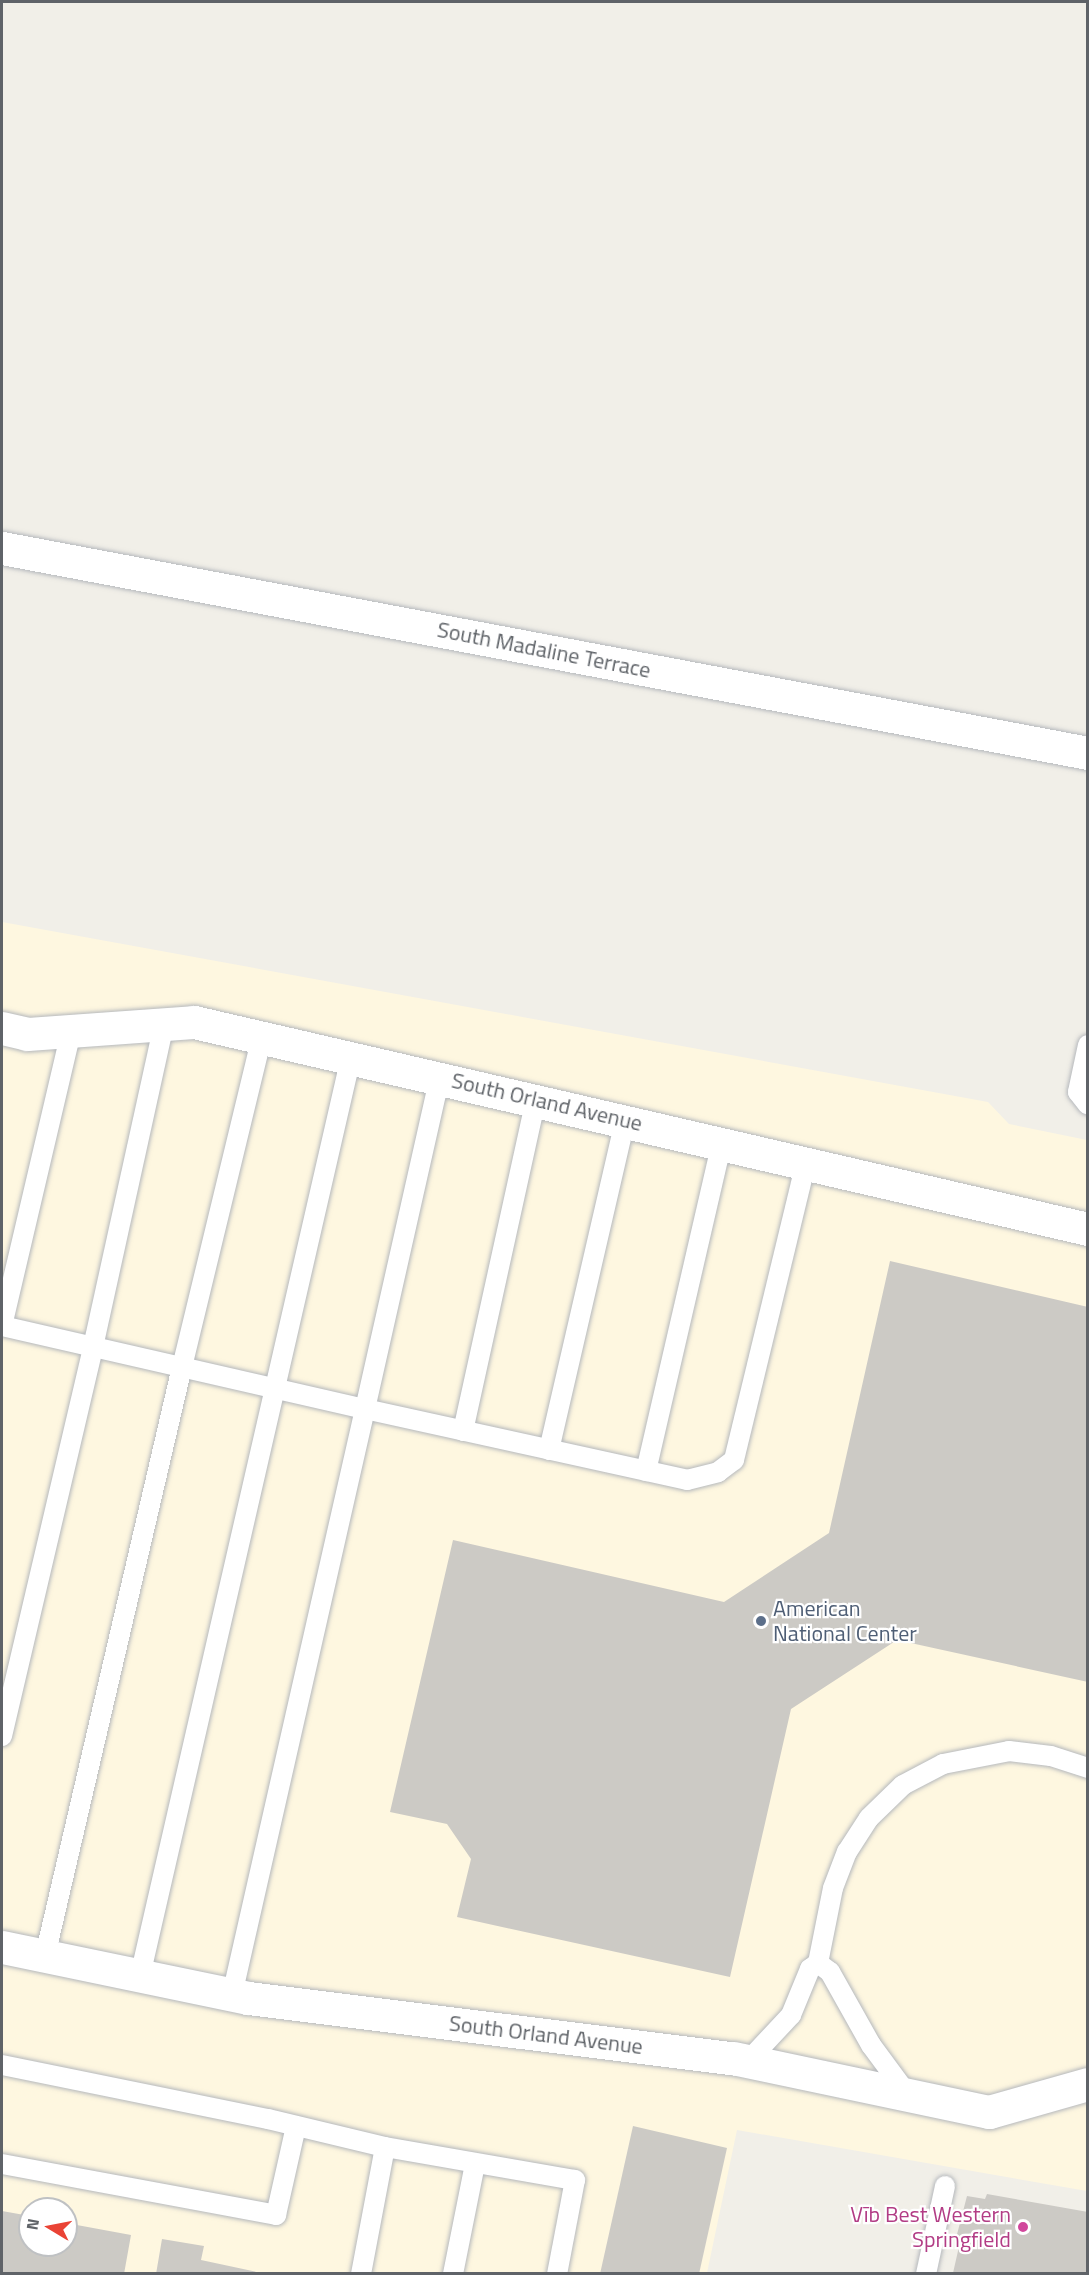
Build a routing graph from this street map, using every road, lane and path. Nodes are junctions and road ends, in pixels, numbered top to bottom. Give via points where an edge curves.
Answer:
1 (2, 548) edge
2 (1088, 753) edge
3 (164, 1024) junction
4 (2, 1028) edge
5 (71, 1031) junction
6 (262, 1037) junction
7 (1088, 1045) edge
8 (351, 1057) junction
9 (440, 1077) junction
10 (536, 1100) junction
11 (1088, 1105) edge
12 (625, 1120) junction
13 (722, 1143) junction
14 (806, 1163) junction
15 (1088, 1229) edge
16 (2, 1326) edge
17 (93, 1347) junction
18 (182, 1367) junction
19 (274, 1388) junction
20 (364, 1409) junction
21 (463, 1431) junction
22 (549, 1450) junction
23 (646, 1471) junction
24 (2, 1736) edge
25 (1088, 1768) edge
26 (2, 1947) edge
27 (45, 1956) junction
28 (818, 1964) junction
29 (140, 1976) junction
30 (232, 1995) junction
31 (748, 2061) junction
32 (2, 2065) edge
33 (1088, 2084) edge
34 (908, 2095) junction
35 (296, 2126) junction
36 (385, 2147) junction
37 (2, 2164) edge
38 (475, 2164) junction
39 (945, 2186) dead end
40 (361, 2274) edge
41 (453, 2274) edge
42 (556, 2274) edge
43 (926, 2274) edge

1 - 2 street, South Madaline Terrace
3 - 5 street, South Orland Avenue
3 - 6 street, South Orland Avenue via 194,1022
3 - 17 lane
4 - 5 street, South Orland Avenue via 27,1034
5 - 16 lane
6 - 8 street, South Orland Avenue
6 - 18 lane
7 - 11 lane via 1078,1092
8 - 9 street, South Orland Avenue
8 - 19 lane
9 - 10 street, South Orland Avenue
9 - 20 lane
10 - 12 street, South Orland Avenue
10 - 21 lane
12 - 13 street, South Orland Avenue
12 - 22 lane
13 - 14 street, South Orland Avenue
13 - 23 lane
14 - 15 street, South Orland Avenue
14 - 23 lane via 734,1460 718,1472 687,1480
16 - 17 lane
17 - 18 lane
17 - 24 lane
18 - 19 lane
18 - 27 lane
19 - 20 lane
19 - 29 lane
20 - 21 lane
20 - 30 lane
21 - 22 lane
22 - 23 lane
25 - 28 lane via 1051,1756 1008,1751 943,1764 903,1785 869,1818 847,1852 833,1888
26 - 27 street, South Orland Avenue
27 - 29 street, South Orland Avenue
28 - 31 lane via 810,1969 791,2015
28 - 34 lane via 830,1972 871,2045
29 - 30 street, South Orland Avenue
30 - 31 street, South Orland Avenue
31 - 34 street, South Orland Avenue
32 - 35 lane
33 - 34 street, South Orland Avenue via 989,2112
35 - 36 lane
35 - 37 lane via 276,2215
36 - 38 lane
36 - 40 lane
38 - 41 lane
38 - 42 lane via 575,2180
39 - 43 lane

